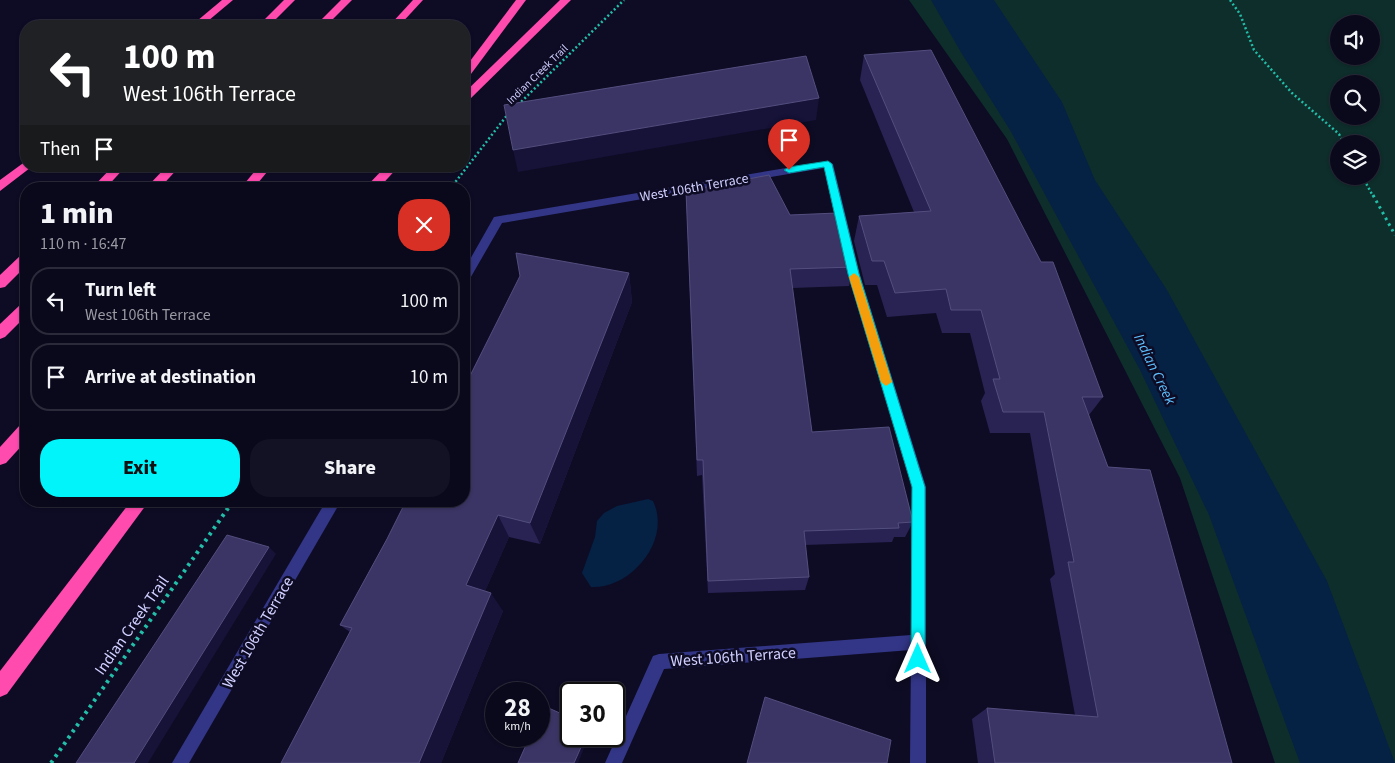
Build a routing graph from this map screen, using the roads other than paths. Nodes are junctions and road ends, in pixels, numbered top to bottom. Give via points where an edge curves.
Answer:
1 (228, 0) edge
2 (290, 0) edge
3 (347, 0) edge
4 (418, 0) edge
5 (521, 0) edge
6 (566, 0) edge
7 (203, 20) edge
8 (269, 20) edge
9 (326, 20) edge
10 (400, 20) edge
11 (470, 68) edge
12 (470, 92) edge
13 (20, 170) edge
14 (114, 172) edge
15 (168, 172) edge
16 (261, 172) edge
17 (388, 172) edge
18 (104, 182) edge
19 (158, 182) edge
20 (252, 182) edge
21 (377, 182) edge
22 (0, 186) edge
23 (20, 264) edge
24 (470, 269) edge
25 (0, 283) edge
26 (20, 314) edge
27 (0, 333) edge
28 (20, 436) edge
29 (0, 458) edge
30 (136, 507) edge
31 (330, 507) edge
32 (918, 642) junction
33 (0, 687) edge
34 (180, 763) edge
35 (613, 763) edge
36 (918, 763) edge

1 - 7 highway
2 - 8 highway
3 - 9 highway
4 - 10 highway
5 - 11 highway
6 - 12 highway
13 - 22 highway
14 - 18 highway
15 - 19 highway
16 - 20 highway
17 - 21 highway
23 - 25 highway
24 - 32 street, West 106th Terrace via 498,220 828,164 854,274 919,487
26 - 27 highway
28 - 29 highway
30 - 33 highway
31 - 34 street, West 106th Terrace
32 - 35 street, West 106th Terrace via 658,662
32 - 36 street, West 106th Terrace

